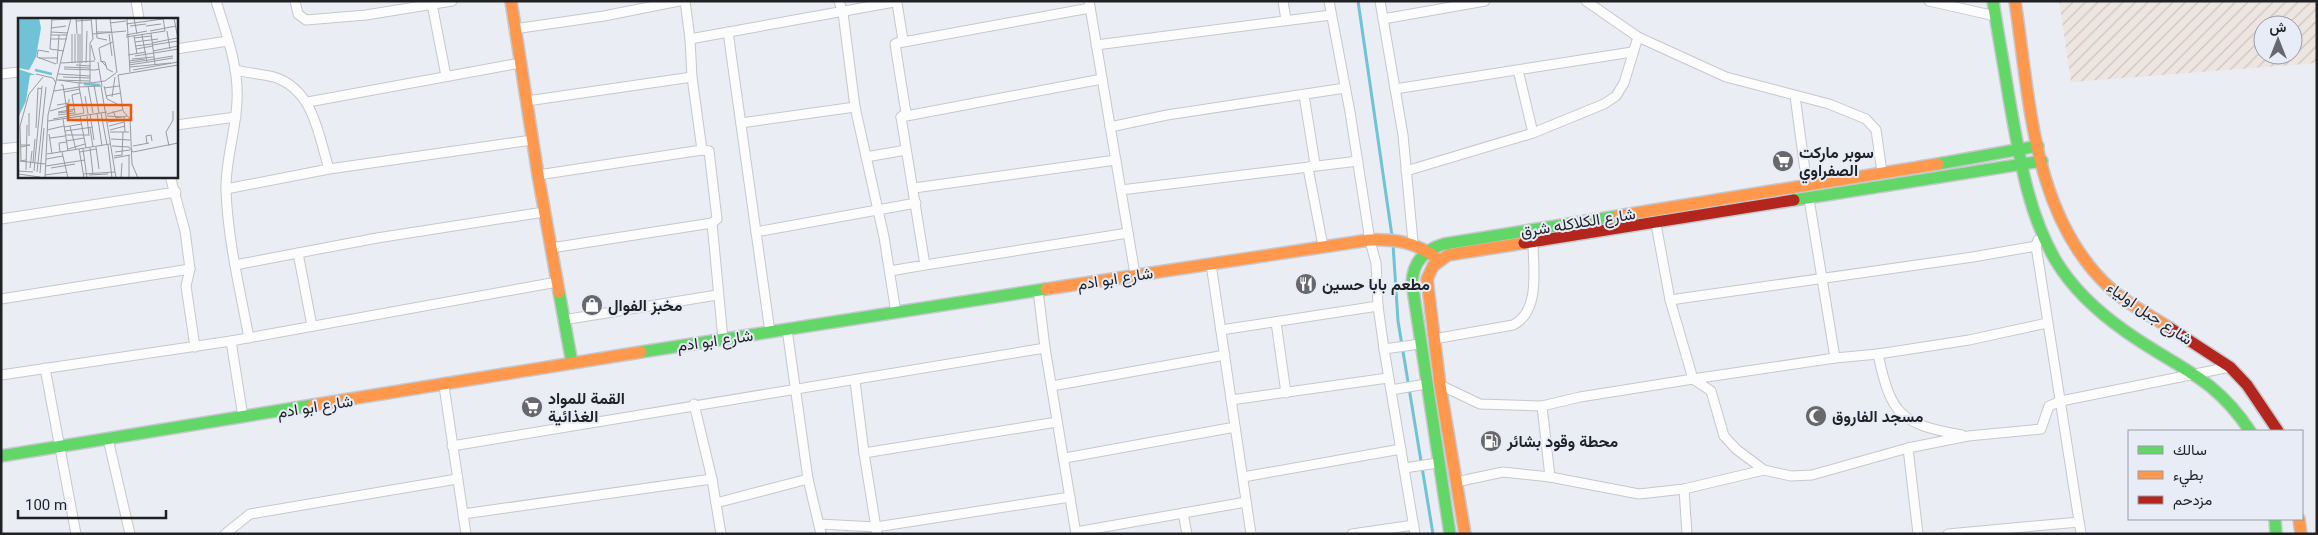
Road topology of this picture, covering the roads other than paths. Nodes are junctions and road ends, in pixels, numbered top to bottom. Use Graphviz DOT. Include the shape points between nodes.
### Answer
graph roads {
  1 [pos="136,1"];
  2 [pos="216,1"];
  3 [pos="295,1"];
  4 [pos="452,1"];
  5 [pos="511,1"];
  6 [pos="679,1"];
  7 [pos="685,1"];
  8 [pos="839,1"];
  9 [pos="1283,1"];
  10 [pos="1329,1"];
  11 [pos="1380,1"];
  12 [pos="1485,1"];
  13 [pos="1586,1"];
  14 [pos="1929,1"];
  15 [pos="1993,1"];
  16 [pos="2015,1"];
  17 [pos="893,2"];
  18 [pos="432,4"];
  19 [pos="1089,5"];
  20 [pos="843,13"];
  21 [pos="1331,15"];
  22 [pos="1995,16"];
  23 [pos="139,18"];
  24 [pos="1383,18"];
  25 [pos="1286,20"];
  26 [pos="514,29"];
  27 [pos="728,32"];
  28 [pos="1638,37"];
  29 [pos="690,39"];
  30 [pos="228,41"];
  31 [pos="896,44"];
  32 [pos="1096,45"];
  33 [pos="178,49"];
  34 [pos="1632,52"];
  35 [pos="520,63"];
  36 [pos="235,70"];
  37 [pos="1518,70"];
  38 [pos="18,72"];
  39 [pos="1,74"];
  40 [pos="446,76"];
  41 [pos="692,77"];
  42 [pos="1102,79"];
  43 [pos="1345,88"];
  44 [pos="1395,89"];
  45 [pos="1304,95"];
  46 [pos="1795,96"];
  47 [pos="527,101"];
  48 [pos="308,102"];
  49 [pos="855,107"];
  50 [pos="236,118"];
  51 [pos="901,118"];
  52 [pos="741,123"];
  53 [pos="178,125"];
  54 [pos="1110,127"];
  55 [pos="1532,134"];
  56 [pos="532,140"];
  57 [pos="18,146"];
  58 [pos="2038,146"];
  59 [pos="1,149"];
  60 [pos="702,150"];
  61 [pos="906,150"];
  62 [pos="2018,150"];
  63 [pos="866,157"];
  64 [pos="1116,160"];
  65 [pos="1358,161"];
  66 [pos="2042,161"];
  67 [pos="2021,164"];
  68 [pos="1308,168"];
  69 [pos="329,169"];
  70 [pos="1406,171"];
  71 [pos="1882,172"];
  72 [pos="538,175"];
  73 [pos="170,178"];
  74 [pos="1806,185"];
  75 [pos="914,188"];
  76 [pos="226,189"];
  77 [pos="1121,190"];
  78 [pos="176,192"];
  79 [pos="1809,199"];
  80 [pos="916,203"];
  81 [pos="878,208"];
  82 [pos="544,212"];
  83 [pos="1,219"];
  84 [pos="712,223"];
  85 [pos="1656,224"];
  86 [pos="756,232"];
  87 [pos="1128,233"];
  88 [pos="2040,233"];
  89 [pos="1370,241"];
  90 [pos="1413,242"];
  91 [pos="1533,242"];
  92 [pos="1323,246"];
  93 [pos="2036,246"];
  94 [pos="551,248"];
  95 [pos="1428,250"];
  96 [pos="298,253"];
  97 [pos="1438,260"];
  98 [pos="1211,264"];
  99 [pos="235,265"];
  100 [pos="925,265"];
  101 [pos="190,269"];
  102 [pos="890,271"];
  103 [pos="1135,274"];
  104 [pos="1820,278"];
  105 [pos="556,282"];
  106 [pos="1038,290"];
  107 [pos="717,295"];
  108 [pos="1,299"];
  109 [pos="1670,300"];
  110 [pos="1378,306"];
  111 [pos="896,313"];
  112 [pos="563,320"];
  113 [pos="1276,322"];
  114 [pos="2047,323"];
  115 [pos="312,326"];
  116 [pos="787,329"];
  117 [pos="1221,330"];
  118 [pos="770,332"];
  119 [pos="249,338"];
  120 [pos="723,339"];
  121 [pos="1434,339"];
  122 [pos="231,341"];
  123 [pos="1420,344"];
  124 [pos="194,347"];
  125 [pos="1045,348"];
  126 [pos="1384,349"];
  127 [pos="1878,354"];
  128 [pos="1224,355"];
  129 [pos="1835,358"];
  130 [pos="572,363"];
  131 [pos="2230,367"];
  132 [pos="45,368"];
  133 [pos="2196,373"];
  134 [pos="1,374"];
  135 [pos="1388,378"];
  136 [pos="1693,379"];
  137 [pos="855,381"];
  138 [pos="1426,384"];
  139 [pos="1440,385"];
  140 [pos="444,386"];
  141 [pos="1052,386"];
  142 [pos="795,390"];
  143 [pos="1390,390"];
  144 [pos="1286,393"];
  145 [pos="1231,400"];
  146 [pos="2061,401"];
  147 [pos="694,404"];
  148 [pos="1542,406"];
  149 [pos="244,417"];
  150 [pos="1057,422"];
  151 [pos="1235,427"];
  152 [pos="2249,430"];
  153 [pos="2277,430"];
  154 [pos="1968,436"];
  155 [pos="108,440"];
  156 [pos="452,446"];
  157 [pos="58,447"];
  158 [pos="1908,448"];
  159 [pos="1401,449"];
  160 [pos="864,453"];
  161 [pos="1,456"];
  162 [pos="1065,458"];
  163 [pos="1438,463"];
  164 [pos="1404,468"];
  165 [pos="1764,470"];
  166 [pos="1243,477"];
  167 [pos="1550,477"];
  168 [pos="712,479"];
  169 [pos="808,479"];
  170 [pos="457,480"];
  171 [pos="1456,482"];
  172 [pos="1684,489"];
  173 [pos="1070,497"];
  174 [pos="1246,502"];
  175 [pos="716,503"];
  176 [pos="1183,513"];
  177 [pos="463,514"];
  178 [pos="2275,520"];
  179 [pos="2299,520"];
  180 [pos="2079,522"];
  181 [pos="820,529"];
  182 [pos="1414,529"];
  183 [pos="877,531"];
  184 [pos="1076,533"];
  185 [pos="76,534"];
  186 [pos="130,534"];
  187 [pos="225,534"];
  188 [pos="466,534"];
  189 [pos="721,534"];
  190 [pos="1187,534"];
  191 [pos="1251,534"];
  192 [pos="1352,534"];
  193 [pos="1450,534"];
  194 [pos="1465,534"];
  195 [pos="1686,534"];
  196 [pos="1918,534"];
  197 [pos="1948,534"];
  198 [pos="2081,534"];
  199 [pos="2276,534"];
  200 [pos="2301,534"];
  1 -- 23 [label="street"];
  2 -- 30 [label="street"];
  3 -- 18 [label="street" via="298,14 306,20 366,15"];
  4 -- 18 [label="street"];
  5 -- 26 [label="main road"];
  6 -- 26 [label="street"];
  7 -- 29 [label="street"];
  8 -- 20 [label="street"];
  9 -- 25 [label="street"];
  10 -- 21 [label="street"];
  11 -- 24 [label="street"];
  12 -- 24 [label="street"];
  13 -- 28 [label="street"];
  14 -- 22 [label="street"];
  15 -- 22 [label="main road, شارع جبل اولياء"];
  16 -- 58 [label="main road, شارع جبل اولياء"];
  17 -- 20 [label="street"];
  17 -- 31 [label="street" via="897,3 903,40"];
  18 -- 40 [label="street"];
  19 -- 31 [label="street"];
  19 -- 32 [label="street"];
  20 -- 27 [label="street"];
  20 -- 49 [label="street"];
  21 -- 25 [label="street"];
  21 -- 43 [label="street"];
  22 -- 62 [label="main road, شارع جبل اولياء"];
  24 -- 44 [label="street"];
  25 -- 32 [label="street"];
  26 -- 35 [label="main road"];
  27 -- 29 [label="street"];
  27 -- 52 [label="street"];
  28 -- 34 [label="street"];
  28 -- 46 [label="street" via="1726,77"];
  29 -- 41 [label="street"];
  30 -- 33 [label="street"];
  30 -- 36 [label="street"];
  31 -- 51 [label="street" via="906,113"];
  32 -- 42 [label="street"];
  34 -- 37 [label="street"];
  34 -- 55 [label="street" via="1624,83 1616,96"];
  35 -- 40 [label="street"];
  35 -- 47 [label="main road"];
  36 -- 48 [label="street" via="290,84"];
  36 -- 50 [label="street"];
  37 -- 44 [label="street"];
  37 -- 55 [label="street"];
  38 -- 39 [label="street"];
  40 -- 48 [label="street"];
  41 -- 47 [label="street"];
  41 -- 60 [label="street"];
  42 -- 51 [label="street"];
  42 -- 54 [label="street"];
  43 -- 45 [label="street"];
  43 -- 65 [label="street"];
  44 -- 70 [label="street"];
  45 -- 54 [label="street" via="1167,115"];
  45 -- 68 [label="street" via="1315,164"];
  46 -- 71 [label="street" via="1829,104 1872,124 1876,130"];
  46 -- 74 [label="street"];
  47 -- 56 [label="main road"];
  48 -- 69 [label="street"];
  49 -- 52 [label="street"];
  49 -- 63 [label="street"];
  50 -- 53 [label="street"];
  50 -- 76 [label="street"];
  51 -- 61 [label="street"];
  52 -- 86 [label="street"];
  54 -- 64 [label="street"];
  55 -- 70 [label="street"];
  56 -- 69 [label="street"];
  56 -- 72 [label="main road"];
  57 -- 59 [label="street"];
  58 -- 62 [label="main road, شارع الكلاكله شرق"];
  58 -- 66 [label="main road, شارع جبل اولياء"];
  60 -- 72 [label="street"];
  60 -- 84 [label="street" via="708,151 717,219"];
  61 -- 63 [label="street"];
  61 -- 75 [label="street"];
  62 -- 67 [label="main road, شارع جبل اولياء"];
  62 -- 71 [label="main road, شارع الكلاكله شرق"];
  63 -- 81 [label="street"];
  64 -- 75 [label="street"];
  64 -- 77 [label="street"];
  65 -- 68 [label="street"];
  65 -- 89 [label="street"];
  66 -- 67 [label="main road, شارع الكلاكله شرق"];
  66 -- 131 [label="main road, شارع جبل اولياء" via="2068,236 2096,276 2147,314"];
  67 -- 79 [label="main road, شارع الكلاكله شرق"];
  67 -- 88 [label="main road, شارع جبل اولياء"];
  68 -- 77 [label="street"];
  68 -- 92 [label="street"];
  69 -- 76 [label="street"];
  70 -- 90 [label="street"];
  71 -- 74 [label="main road, شارع الكلاكله شرق"];
  72 -- 82 [label="main road"];
  73 -- 78 [label="street"];
  74 -- 95 [label="main road, شارع الكلاكله شرق" via="1444,244"];
  75 -- 80 [label="street"];
  76 -- 99 [label="street"];
  77 -- 87 [label="street"];
  78 -- 83 [label="street"];
  78 -- 101 [label="street"];
  79 -- 85 [label="main road, شارع الكلاكله شرق"];
  79 -- 104 [label="street"];
  80 -- 81 [label="street"];
  80 -- 100 [label="street"];
  81 -- 86 [label="street"];
  81 -- 102 [label="street"];
  82 -- 94 [label="main road"];
  82 -- 96 [label="street"];
  84 -- 94 [label="street"];
  84 -- 107 [label="street"];
  85 -- 91 [label="main road, شارع الكلاكله شرق"];
  85 -- 109 [label="street"];
  86 -- 118 [label="street"];
  87 -- 100 [label="street"];
  87 -- 103 [label="street"];
  88 -- 93 [label="street"];
  88 -- 133 [label="main road, شارع جبل اولياء" via="2062,273 2096,310 2125,332"];
  89 -- 90 [label="main road, شارع ابو ادم"];
  89 -- 92 [label="main road, شارع ابو ادم"];
  89 -- 110 [label="street" via="1376,263"];
  90 -- 95 [label="main road, شارع ابو ادم"];
  91 -- 97 [label="main road, شارع الكلاكله شرق" via="1448,255"];
  91 -- 121 [label="street" via="1533,296 1521,321"];
  92 -- 98 [label="main road, شارع ابو ادم"];
  93 -- 104 [label="street"];
  93 -- 114 [label="street"];
  94 -- 105 [label="main road"];
  95 -- 97 [label="main road, شارع ابو ادم"];
  95 -- 123 [label="main road" via="1416,262 1412,278"];
  96 -- 99 [label="street"];
  96 -- 115 [label="street"];
  97 -- 121 [label="main road" via="1430,270 1426,284"];
  98 -- 103 [label="main road, شارع ابو ادم"];
  98 -- 117 [label="street"];
  99 -- 119 [label="street"];
  100 -- 102 [label="street"];
  101 -- 108 [label="street"];
  101 -- 124 [label="street" via="186,286"];
  102 -- 111 [label="street"];
  103 -- 106 [label="main road, شارع ابو ادم"];
  104 -- 109 [label="street"];
  104 -- 129 [label="street"];
  105 -- 112 [label="main road"];
  105 -- 115 [label="street"];
  106 -- 111 [label="main road, شارع ابو ادم"];
  106 -- 125 [label="street"];
  107 -- 112 [label="street"];
  107 -- 120 [label="street"];
  109 -- 136 [label="street"];
  110 -- 113 [label="street"];
  110 -- 126 [label="street"];
  111 -- 116 [label="main road, شارع ابو ادم"];
  112 -- 130 [label="main road"];
  113 -- 117 [label="street"];
  113 -- 144 [label="street"];
  114 -- 127 [label="street" via="1969,340"];
  114 -- 146 [label="street"];
  115 -- 119 [label="street"];
  116 -- 118 [label="main road, شارع ابو ادم"];
  116 -- 142 [label="street"];
  117 -- 128 [label="street"];
  118 -- 120 [label="main road, شارع ابو ادم"];
  119 -- 122 [label="street"];
  120 -- 130 [label="main road, شارع ابو ادم"];
  121 -- 139 [label="main road"];
  122 -- 124 [label="street"];
  122 -- 149 [label="street"];
  123 -- 126 [label="street"];
  123 -- 138 [label="main road"];
  124 -- 132 [label="street"];
  125 -- 137 [label="street"];
  125 -- 141 [label="street"];
  126 -- 135 [label="street"];
  127 -- 129 [label="street"];
  127 -- 154 [label="street" via="1890,396 1900,414 1929,429"];
  128 -- 141 [label="street"];
  128 -- 145 [label="street"];
  129 -- 136 [label="street"];
  130 -- 140 [label="main road, شارع ابو ادم"];
  131 -- 133 [label="street"];
  131 -- 153 [label="main road, شارع جبل اولياء" via="2247,385"];
  132 -- 134 [label="street"];
  132 -- 157 [label="street"];
  133 -- 146 [label="street"];
  133 -- 152 [label="main road, شارع جبل اولياء" via="2227,399"];
  135 -- 143 [label="street"];
  135 -- 144 [label="street"];
  136 -- 148 [label="street"];
  136 -- 165 [label="street" via="1711,391 1724,436"];
  137 -- 142 [label="street"];
  137 -- 160 [label="street"];
  138 -- 143 [label="street"];
  138 -- 163 [label="main road"];
  139 -- 148 [label="street" via="1480,404"];
  139 -- 171 [label="main road"];
  140 -- 149 [label="main road, شارع ابو ادم"];
  140 -- 156 [label="street"];
  141 -- 150 [label="street"];
  142 -- 147 [label="street"];
  142 -- 169 [label="street"];
  143 -- 159 [label="street"];
  144 -- 145 [label="street"];
  145 -- 151 [label="street"];
  146 -- 154 [label="street" via="2049,406 2041,429"];
  146 -- 180 [label="street"];
  147 -- 156 [label="street"];
  147 -- 168 [label="street"];
  148 -- 167 [label="street"];
  149 -- 155 [label="main road, شارع ابو ادم"];
  150 -- 160 [label="street"];
  150 -- 162 [label="street"];
  151 -- 162 [label="street"];
  151 -- 166 [label="street"];
  154 -- 158 [label="street"];
  155 -- 157 [label="main road, شارع ابو ادم"];
  155 -- 186 [label="street"];
  156 -- 170 [label="street"];
  157 -- 161 [label="main road, شارع ابو ادم"];
  157 -- 185 [label="street"];
  158 -- 165 [label="street" via="1812,475 1791,476"];
  158 -- 196 [label="street"];
  159 -- 164 [label="street"];
  159 -- 166 [label="street"];
  160 -- 183 [label="street"];
  162 -- 173 [label="street"];
  163 -- 164 [label="street"];
  163 -- 193 [label="main road"];
  164 -- 182 [label="street"];
  165 -- 172 [label="street"];
  166 -- 174 [label="street"];
  167 -- 171 [label="street" via="1503,472"];
  167 -- 172 [label="street" via="1639,494"];
  168 -- 175 [label="street"];
  168 -- 177 [label="street"];
  169 -- 175 [label="street"];
  169 -- 181 [label="street"];
  170 -- 177 [label="street"];
  170 -- 187 [label="street" via="250,514"];
  171 -- 194 [label="main road"];
  172 -- 195 [label="street"];
  173 -- 183 [label="street"];
  173 -- 184 [label="street"];
  174 -- 176 [label="street"];
  174 -- 191 [label="street"];
  175 -- 189 [label="street"];
  176 -- 184 [label="street"];
  176 -- 190 [label="street"];
  177 -- 188 [label="street"];
  178 -- 199 [label="main road"];
  179 -- 200 [label="main road"];
  180 -- 197 [label="street"];
  180 -- 198 [label="street"];
  181 -- 183 [label="street"];
  182 -- 192 [label="street"];
}
